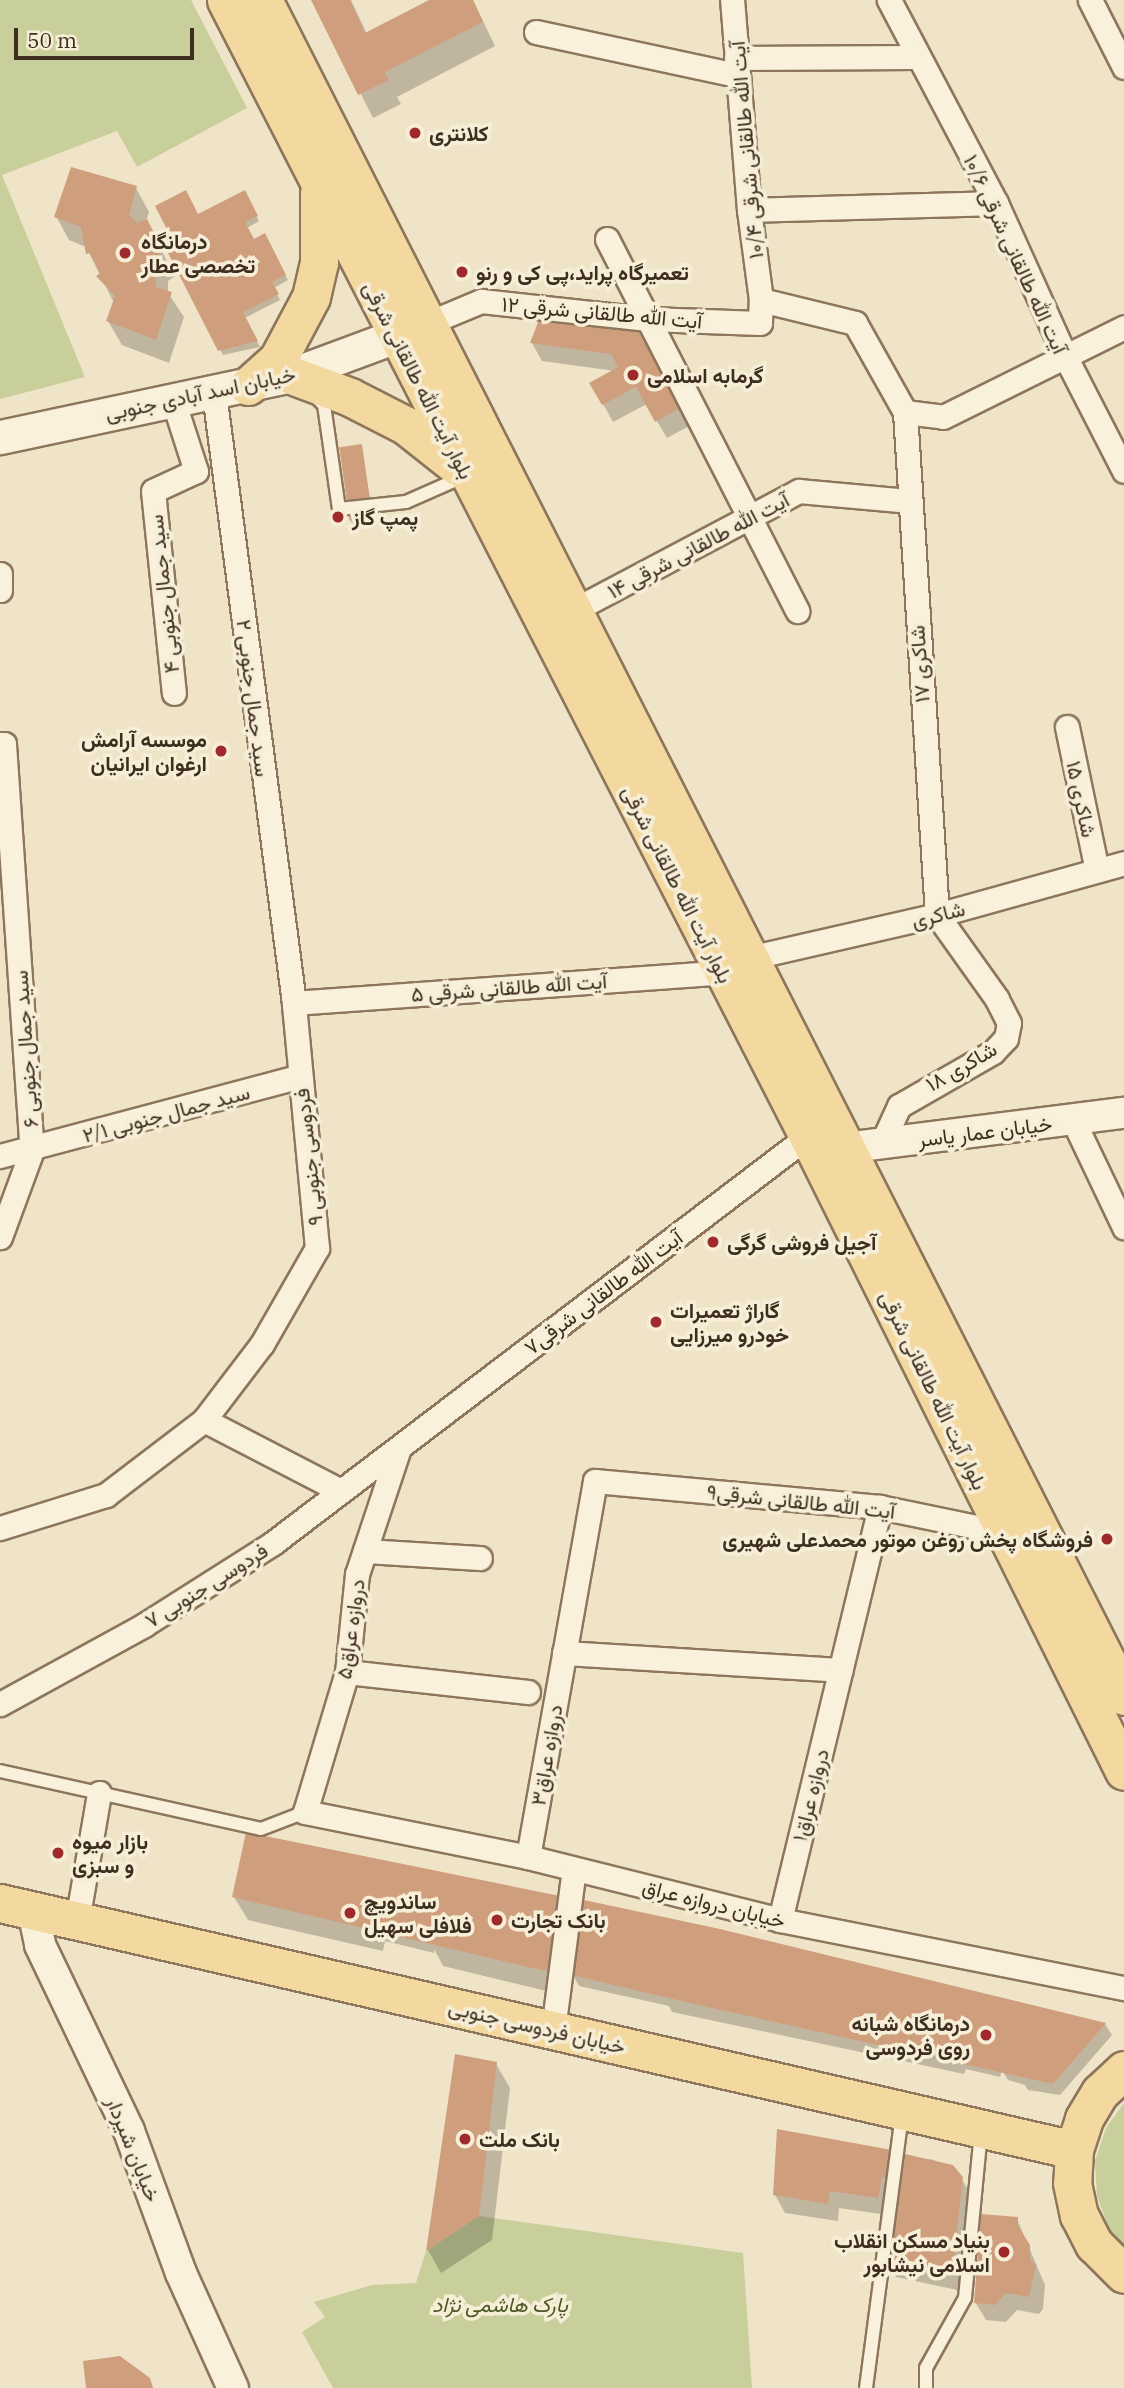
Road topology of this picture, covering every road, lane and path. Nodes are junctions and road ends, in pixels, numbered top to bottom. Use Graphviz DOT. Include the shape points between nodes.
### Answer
graph roads {
  1 [pos="226,0"];
  2 [pos="263,0"];
  3 [pos="732,0"];
  4 [pos="888,0"];
  5 [pos="1090,0"];
  6 [pos="536,32"];
  7 [pos="915,57"];
  8 [pos="737,66"];
  9 [pos="1124,67"];
  10 [pos="318,181"];
  11 [pos="996,203"];
  12 [pos="749,210"];
  13 [pos="607,239"];
  14 [pos="761,300"];
  15 [pos="648,319"];
  16 [pos="1124,327"];
  17 [pos="411,330"];
  18 [pos="1065,356"];
  19 [pos="291,375"];
  20 [pos="231,390"];
  21 [pos="173,400"];
  22 [pos="905,412"];
  23 [pos="0,436"];
  24 [pos="1124,471"];
  25 [pos="468,474"];
  26 [pos="908,501"];
  27 [pos="748,517"];
  28 [pos="0,574"];
  29 [pos="0,590"];
  30 [pos="574,610"];
  31 [pos="797,611"];
  32 [pos="174,693"];
  33 [pos="1067,727"];
  34 [pos="0,744"];
  35 [pos="1124,863"];
  36 [pos="1097,870"];
  37 [pos="937,915"];
  38 [pos="736,965"];
  39 [pos="294,1003"];
  40 [pos="300,1076"];
  41 [pos="1124,1113"];
  42 [pos="1073,1120"];
  43 [pos="808,1136"];
  44 [pos="882,1143"];
  45 [pos="845,1148"];
  46 [pos="32,1150"];
  47 [pos="0,1156"];
  48 [pos="1124,1227"];
  49 [pos="0,1237"];
  50 [pos="204,1420"];
  51 [pos="399,1448"];
  52 [pos="595,1480"];
  53 [pos="341,1492"];
  54 [pos="880,1507"];
  55 [pos="0,1528"];
  56 [pos="1006,1533"];
  57 [pos="365,1551"];
  58 [pos="480,1558"];
  59 [pos="564,1653"];
  60 [pos="840,1670"];
  61 [pos="347,1672"];
  62 [pos="528,1692"];
  63 [pos="1124,1696"];
  64 [pos="0,1704"];
  65 [pos="0,1771"];
  66 [pos="1124,1771"];
  67 [pos="99,1793"];
  68 [pos="305,1812"];
  69 [pos="528,1857"];
  70 [pos="575,1869"];
  71 [pos="17,1907"];
  72 [pos="780,1920"];
  73 [pos="77,1921"];
  74 [pos="1124,1988"];
  75 [pos="554,2030"];
  76 [pos="1124,2070"];
  77 [pos="903,2110"];
  78 [pos="982,2129"];
  79 [pos="1074,2150"];
  80 [pos="1124,2274"];
  81 [pos="233,2388"];
  82 [pos="866,2388"];
  83 [pos="926,2388"];
  1 -- 10 [label="main road, بلوار آیت الله طالقانی شرقی"];
  2 -- 17 [label="main road, بلوار آیت الله طالقانی شرقی"];
  3 -- 8 [label="street, آیت الله طالقانی شرقی ۱۰/۴"];
  4 -- 7 [label="street, آیت الله طالقانی شرقی ۱۰/۶"];
  5 -- 9 [label="street"];
  6 -- 8 [label="street"];
  7 -- 8 [label="street"];
  7 -- 11 [label="street, آیت الله طالقانی شرقی ۱۰/۶"];
  8 -- 12 [label="street, آیت الله طالقانی شرقی ۱۰/۴"];
  10 -- 17 [label="main road, بلوار آیت الله طالقانی شرقی"];
  10 -- 20 [label="main road" via="319,263 311,297 278,359"];
  11 -- 12 [label="street"];
  11 -- 18 [label="street, آیت الله طالقانی شرقی ۱۰/۶"];
  12 -- 14 [label="street, آیت الله طالقانی شرقی ۱۰/۴"];
  13 -- 15 [label="street"];
  14 -- 15 [label="street, آیت الله طالقانی شرقی ۱۲" via="760,323"];
  14 -- 22 [label="street" via="855,323"];
  15 -- 17 [label="street, آیت الله طالقانی شرقی ۱۲" via="481,301"];
  15 -- 27 [label="street"];
  16 -- 18 [label="street"];
  17 -- 19 [label="main road, خیابان اسد آبادی جنوبی"];
  17 -- 25 [label="main road, بلوار آیت الله طالقانی شرقی"];
  17 -- 30 [label="main road, بلوار آیت الله طالقانی شرقی"];
  18 -- 22 [label="street" via="943,416"];
  18 -- 24 [label="street, آیت الله طالقانی شرقی ۱۰/۶"];
  19 -- 20 [label="main road, خیابان اسد آبادی جنوبی"];
  19 -- 25 [label="main road" via="350,397 405,425"];
  19 -- 25 [label="lane" via="324,405 339,509 406,502"];
  20 -- 21 [label="main road, خیابان اسد آبادی جنوبی"];
  20 -- 39 [label="street, سید جمال جنوبی ۲"];
  21 -- 23 [label="main road, خیابان اسد آبادی جنوبی"];
  21 -- 32 [label="street, سید جمال جنوبی ۴" via="196,471 153,491"];
  22 -- 26 [label="street, شاکری ۱۷"];
  25 -- 38 [label="main road, بلوار آیت الله طالقانی شرقی"];
  26 -- 27 [label="street, آیت الله طالقانی شرقی ۱۴" via="799,491"];
  26 -- 37 [label="street, شاکری ۱۷"];
  27 -- 30 [label="street, آیت الله طالقانی شرقی ۱۴"];
  27 -- 31 [label="street"];
  28 -- 29 [label="street"];
  30 -- 38 [label="main road, بلوار آیت الله طالقانی شرقی"];
  33 -- 36 [label="street, شاکری ۱۵"];
  34 -- 46 [label="street, سید جمال جنوبی ۶" via="4,744"];
  35 -- 36 [label="street, شاکری"];
  36 -- 37 [label="street, شاکری"];
  37 -- 38 [label="street, شاکری"];
  37 -- 44 [label="street, شاکری ۱۸" via="997,999 1008,1031 993,1052 899,1106"];
  38 -- 39 [label="street, آیت الله طالقانی شرقی ۵"];
  38 -- 43 [label="main road, بلوار آیت الله طالقانی شرقی"];
  38 -- 45 [label="main road, بلوار آیت الله طالقانی شرقی"];
  39 -- 40 [label="street, فردوسی جنوبی ۹"];
  40 -- 46 [label="street, سید جمال جنوبی ۲/۱"];
  40 -- 50 [label="street, فردوسی جنوبی ۹" via="317,1248 262,1344"];
  41 -- 42 [label="street, خیابان عمار یاسر"];
  42 -- 44 [label="street, خیابان عمار یاسر"];
  42 -- 48 [label="street"];
  43 -- 51 [label="street, آیت الله طالقانی شرقی۷"];
  43 -- 56 [label="main road, بلوار آیت الله طالقانی شرقی"];
  44 -- 45 [label="street, خیابان عمار یاسر"];
  45 -- 63 [label="main road, بلوار آیت الله طالقانی شرقی"];
  46 -- 47 [label="street, سید جمال جنوبی ۲/۱"];
  46 -- 49 [label="street"];
  50 -- 53 [label="street"];
  50 -- 55 [label="street, فردوسی جنوبی ۹" via="106,1495"];
  51 -- 53 [label="street, فردوسی جنوبی ۷"];
  51 -- 57 [label="street, دروازه عراق۵"];
  52 -- 54 [label="street, آیت الله طالقانی شرقی۹"];
  52 -- 59 [label="street, دروازه عراق۳"];
  53 -- 64 [label="street, فردوسی جنوبی ۷" via="272,1543 144,1625"];
  54 -- 56 [label="street, آیت الله طالقانی شرقی۹"];
  54 -- 60 [label="street, دروازه عراق۱"];
  56 -- 66 [label="main road, بلوار آیت الله طالقانی شرقی"];
  57 -- 58 [label="street"];
  57 -- 61 [label="street, دروازه عراق۵" via="357,1574"];
  59 -- 60 [label="street"];
  59 -- 69 [label="street, دروازه عراق۳"];
  60 -- 72 [label="street, دروازه عراق۱"];
  61 -- 62 [label="street"];
  61 -- 68 [label="street, دروازه عراق۵"];
  65 -- 67 [label="lane"];
  67 -- 68 [label="lane" via="261,1829"];
  67 -- 73 [label="street"];
  68 -- 69 [label="street, خیابان دروازه عراق"];
  69 -- 70 [label="street, خیابان دروازه عراق"];
  70 -- 72 [label="street, خیابان دروازه عراق"];
  70 -- 75 [label="street"];
  71 -- 73 [label="main road, خیابان فردوسی جنوبی"];
  71 -- 81 [label="street, خیابان شیردار" via="40,1945 129,2131 181,2273"];
  72 -- 74 [label="street, خیابان دروازه عراق"];
  73 -- 75 [label="main road, خیابان فردوسی جنوبی"];
  75 -- 77 [label="main road, خیابان فردوسی جنوبی"];
  76 -- 79 [label="main road" via="1100,2092 1084,2119"];
  77 -- 78 [label="main road, خیابان فردوسی جنوبی"];
  77 -- 82 [label="lane"];
  78 -- 79 [label="main road, خیابان فردوسی جنوبی"];
  78 -- 83 [label="lane" via="965,2298 926,2368"];
  79 -- 80 [label="main road" via="1072,2183 1079,2215 1094,2244"];
}
